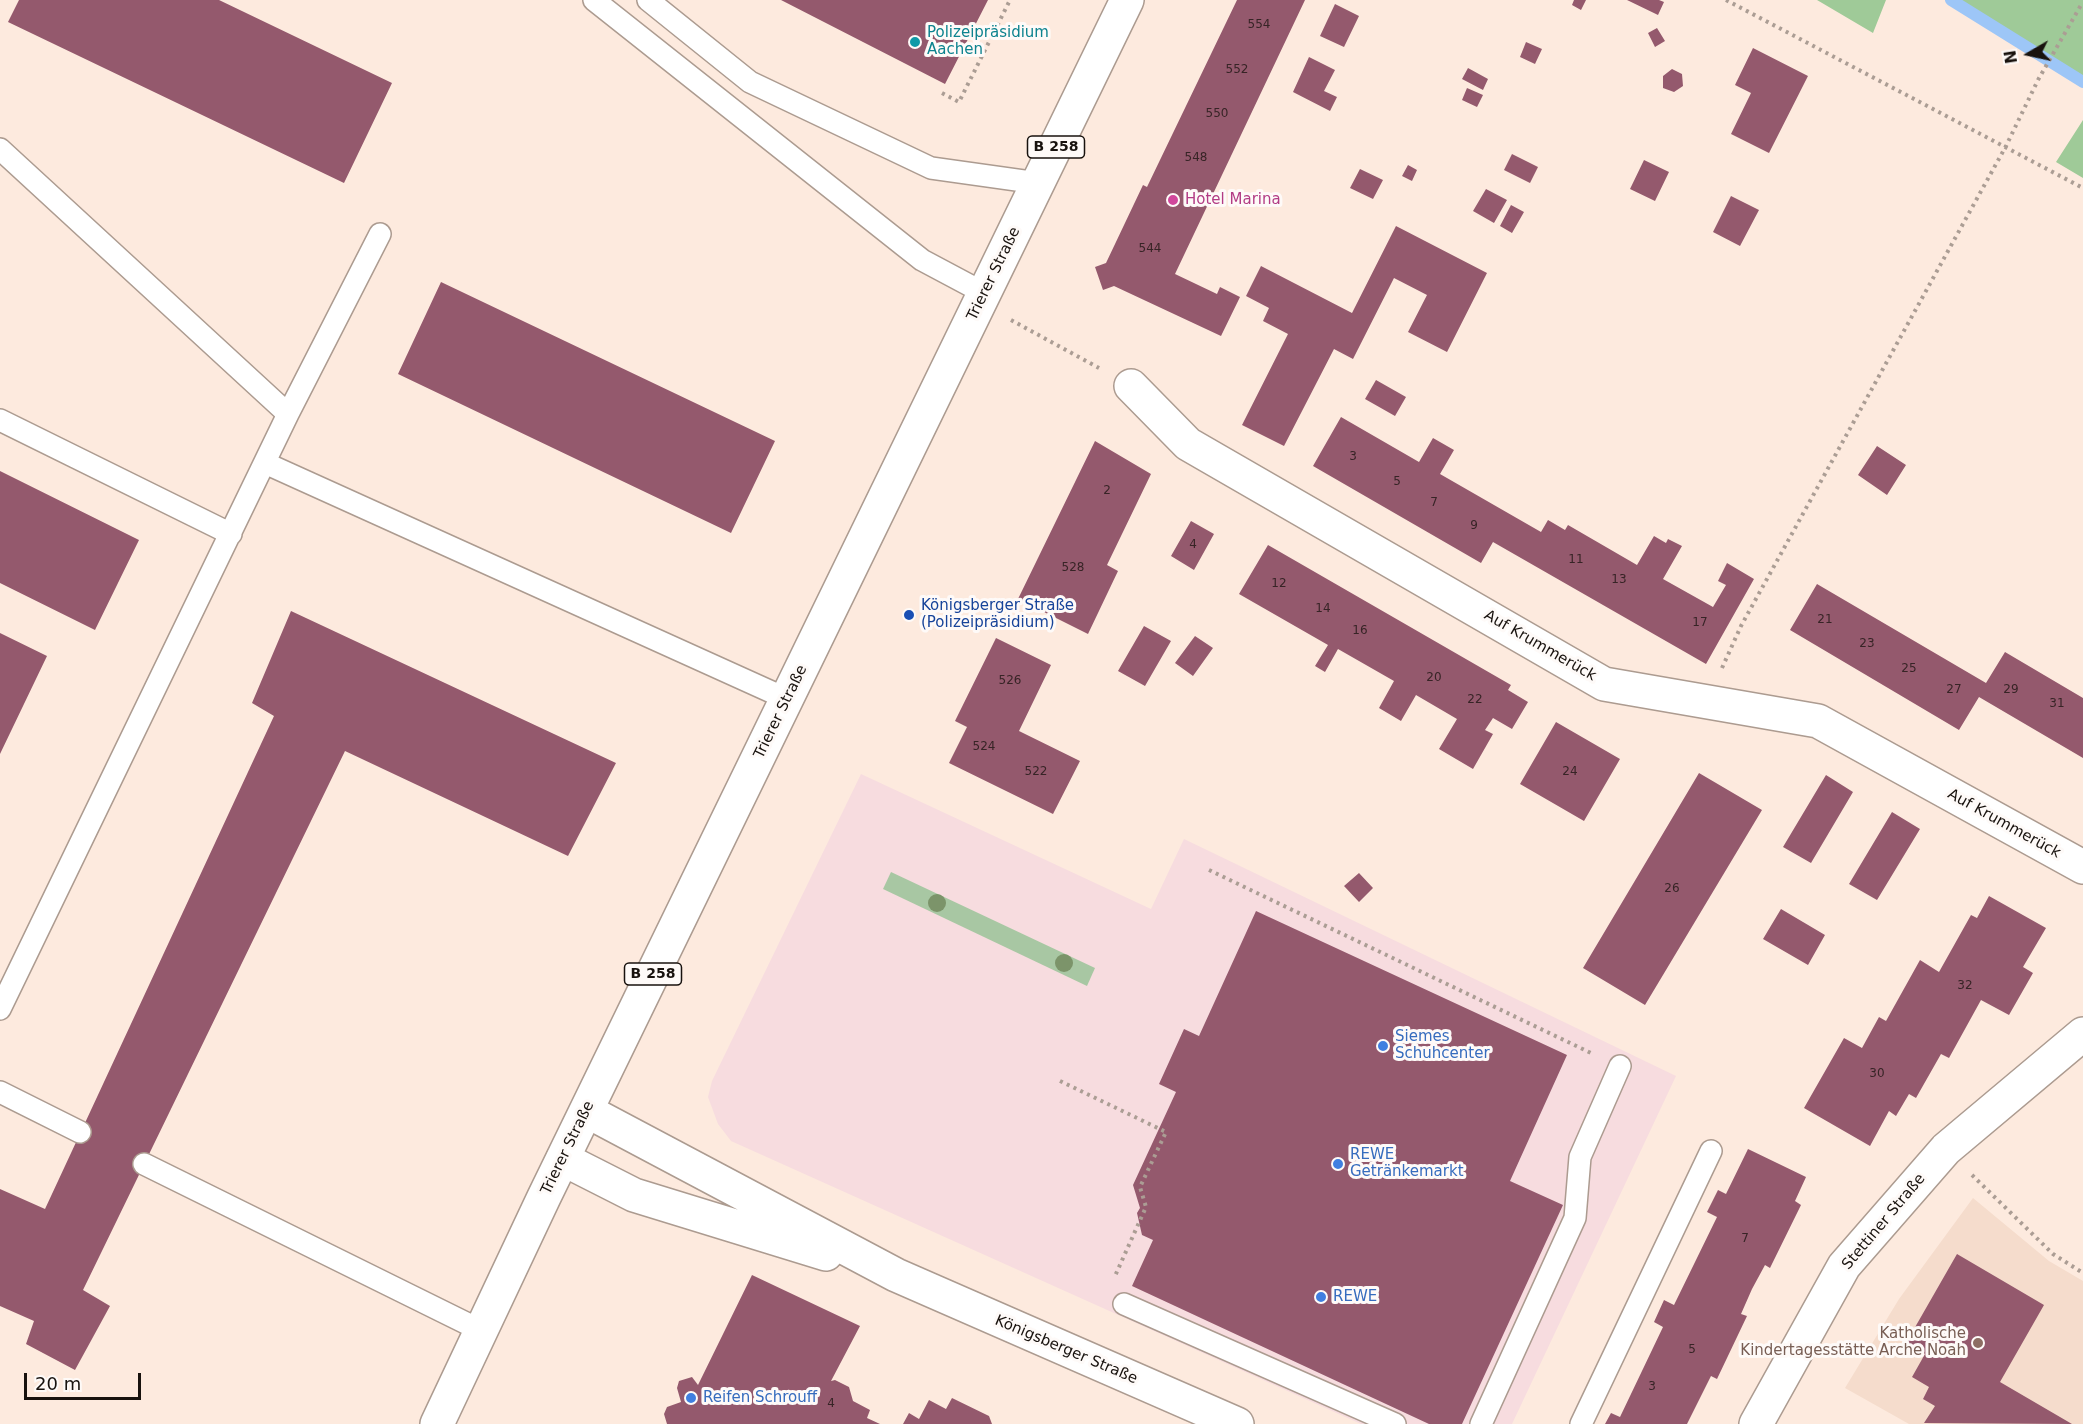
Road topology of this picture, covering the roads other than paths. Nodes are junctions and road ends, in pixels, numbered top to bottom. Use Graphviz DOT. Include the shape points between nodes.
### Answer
graph roads {
  1 [pos="594,0"];
  2 [pos="648,0"];
  3 [pos="1127,0"];
  4 [pos="0,149"];
  5 [pos="1038,183"];
  6 [pos="380,234"];
  7 [pos="982,298"];
  8 [pos="1131,386"];
  9 [pos="288,414"];
  10 [pos="0,420"];
  11 [pos="265,463"];
  12 [pos="231,534"];
  13 [pos="787,699"];
  14 [pos="2083,867"];
  15 [pos="0,1009"];
  16 [pos="2083,1034"];
  17 [pos="1620,1066"];
  18 [pos="0,1092"];
  19 [pos="586,1111"];
  20 [pos="80,1132"];
  21 [pos="1711,1150"];
  22 [pos="563,1159"];
  23 [pos="144,1164"];
  24 [pos="896,1275"];
  25 [pos="1124,1304"];
  26 [pos="480,1330"];
  27 [pos="437,1424"];
  28 [pos="1237,1424"];
  29 [pos="1395,1424"];
  30 [pos="1480,1424"];
  31 [pos="1581,1424"];
  32 [pos="1756,1424"];
  1 -- 7 [label="lane" via="922,260"];
  2 -- 5 [label="lane" via="750,82 931,168"];
  3 -- 5 [label="street, Trierer Straße / B 258"];
  4 -- 9 [label="lane"];
  5 -- 7 [label="street, Trierer Straße / B 258"];
  6 -- 9 [label="lane"];
  7 -- 13 [label="street, Trierer Straße / B 258"];
  8 -- 14 [label="street, Auf Krummerück" via="1188,444 1604,684 1818,721"];
  9 -- 11 [label="lane"];
  10 -- 12 [label="lane"];
  11 -- 12 [label="lane"];
  11 -- 13 [label="lane"];
  12 -- 15 [label="lane"];
  13 -- 19 [label="street, Trierer Straße / B 258"];
  16 -- 32 [label="street, Stettiner Straße" via="1946,1149 1844,1266"];
  17 -- 30 [label="lane" via="1580,1157 1575,1218"];
  18 -- 20 [label="lane"];
  19 -- 22 [label="street, Trierer Straße / B 258"];
  19 -- 24 [label="street, Königsberger Straße"];
  21 -- 31 [label="lane"];
  22 -- 24 [label="street, Königsberger Straße" via="634,1195"];
  22 -- 26 [label="street, Trierer Straße / B 258"];
  23 -- 26 [label="lane"];
  24 -- 28 [label="street, Königsberger Straße"];
  25 -- 29 [label="lane"];
  26 -- 27 [label="street, Trierer Straße / B 258"];
}
